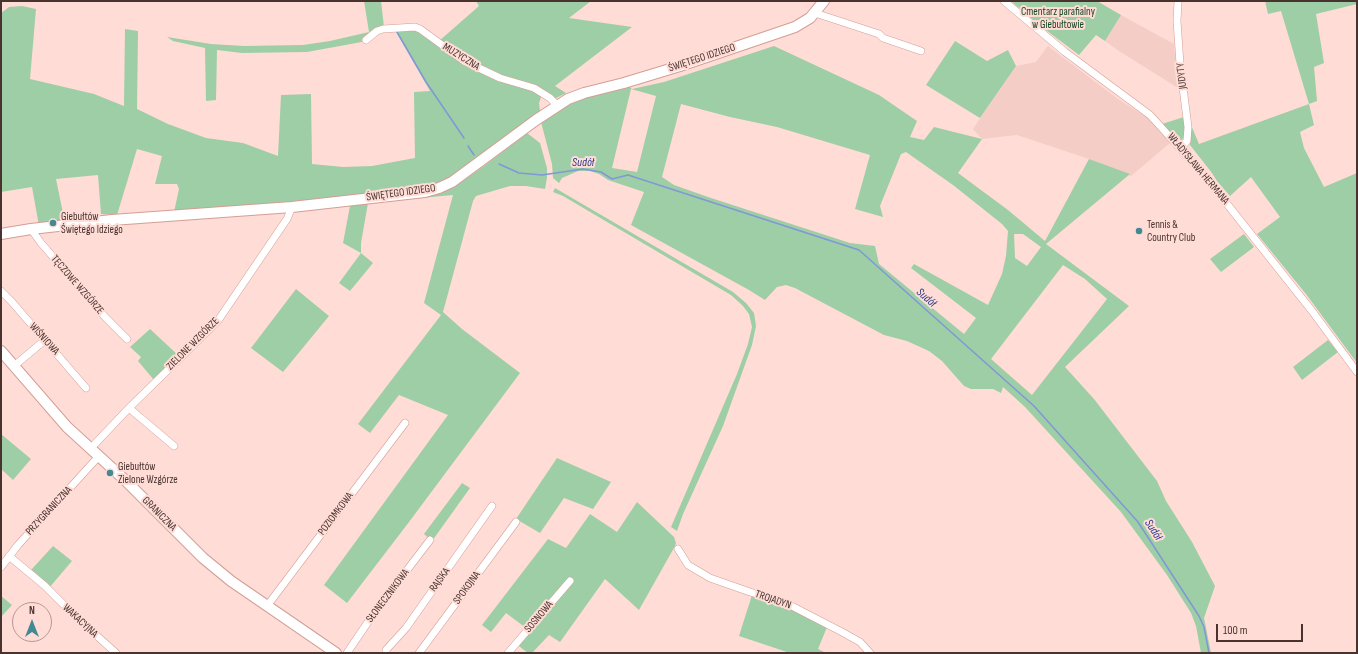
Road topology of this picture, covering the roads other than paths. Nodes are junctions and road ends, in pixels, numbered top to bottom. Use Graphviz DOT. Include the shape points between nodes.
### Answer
graph roads {
  1 [pos="824,1"];
  2 [pos="1004,1"];
  3 [pos="1178,1"];
  4 [pos="815,13"];
  5 [pos="366,40"];
  6 [pos="920,51"];
  7 [pos="557,105"];
  8 [pos="1181,148"];
  9 [pos="292,207"];
  10 [pos="31,229"];
  11 [pos="1,234"];
  12 [pos="1,291"];
  13 [pos="127,339"];
  14 [pos="44,340"];
  15 [pos="1,351"];
  16 [pos="14,366"];
  17 [pos="1357,372"];
  18 [pos="86,388"];
  19 [pos="129,408"];
  20 [pos="405,423"];
  21 [pos="174,446"];
  22 [pos="91,448"];
  23 [pos="99,456"];
  24 [pos="492,506"];
  25 [pos="516,522"];
  26 [pos="430,540"];
  27 [pos="678,549"];
  28 [pos="10,556"];
  29 [pos="1,567"];
  30 [pos="570,581"];
  31 [pos="267,606"];
  32 [pos="116,653"];
  33 [pos="336,653"];
  34 [pos="347,653"];
  35 [pos="386,653"];
  36 [pos="419,653"];
  37 [pos="508,653"];
  38 [pos="870,653"];
  1 -- 4 [label="street, ŚWIĘTEGO IDZIEGO"];
  2 -- 8 [label="street, WŁADYSŁAWA HERMANA" via="1065,52 1150,115"];
  3 -- 8 [label="street, JUDYTY" via="1180,64 1188,127 1186,141"];
  4 -- 6 [label="street" via="879,34 883,38"];
  4 -- 7 [label="street, ŚWIĘTEGO IDZIEGO" via="801,24 768,37 680,66 584,93"];
  5 -- 7 [label="street, MUZYCZNA" via="383,29 415,27 464,61 500,78 534,88"];
  7 -- 9 [label="street, ŚWIĘTEGO IDZIEGO" via="445,186 425,192"];
  8 -- 17 [label="street, WŁADYSŁAWA HERMANA"];
  9 -- 10 [label="street, ŚWIĘTEGO IDZIEGO" via="112,220"];
  9 -- 19 [label="street, ZIELONE WZGÓRZE" via="287,219 216,322"];
  10 -- 11 [label="street, ŚWIĘTEGO IDZIEGO"];
  10 -- 13 [label="street, TĘCZOWE WZGÓRZE" via="106,318"];
  12 -- 14 [label="street, WIŚNIOWA"];
  14 -- 16 [label="street"];
  14 -- 18 [label="street, WIŚNIOWA"];
  15 -- 16 [label="street, GRANICZNA"];
  16 -- 22 [label="street, GRANICZNA" via="68,427"];
  19 -- 21 [label="street"];
  19 -- 22 [label="street, ZIELONE WZGÓRZE"];
  20 -- 31 [label="street, POZIOMKOWA"];
  22 -- 23 [label="street, GRANICZNA"];
  23 -- 28 [label="street, PRZYGRANICZNA"];
  23 -- 31 [label="street, GRANICZNA" via="203,558"];
  24 -- 35 [label="street, RAJSKA"];
  25 -- 36 [label="street, SPOKOJNA"];
  26 -- 34 [label="street, SŁONECZNIKOWA"];
  27 -- 38 [label="street, TROJADYN" via="688,565 710,578 784,602 860,642"];
  28 -- 29 [label="street, PRZYGRANICZNA"];
  28 -- 32 [label="street, WAKACYJNA"];
  30 -- 37 [label="street, SOSNOWA"];
  31 -- 33 [label="street, GRANICZNA"];
}
